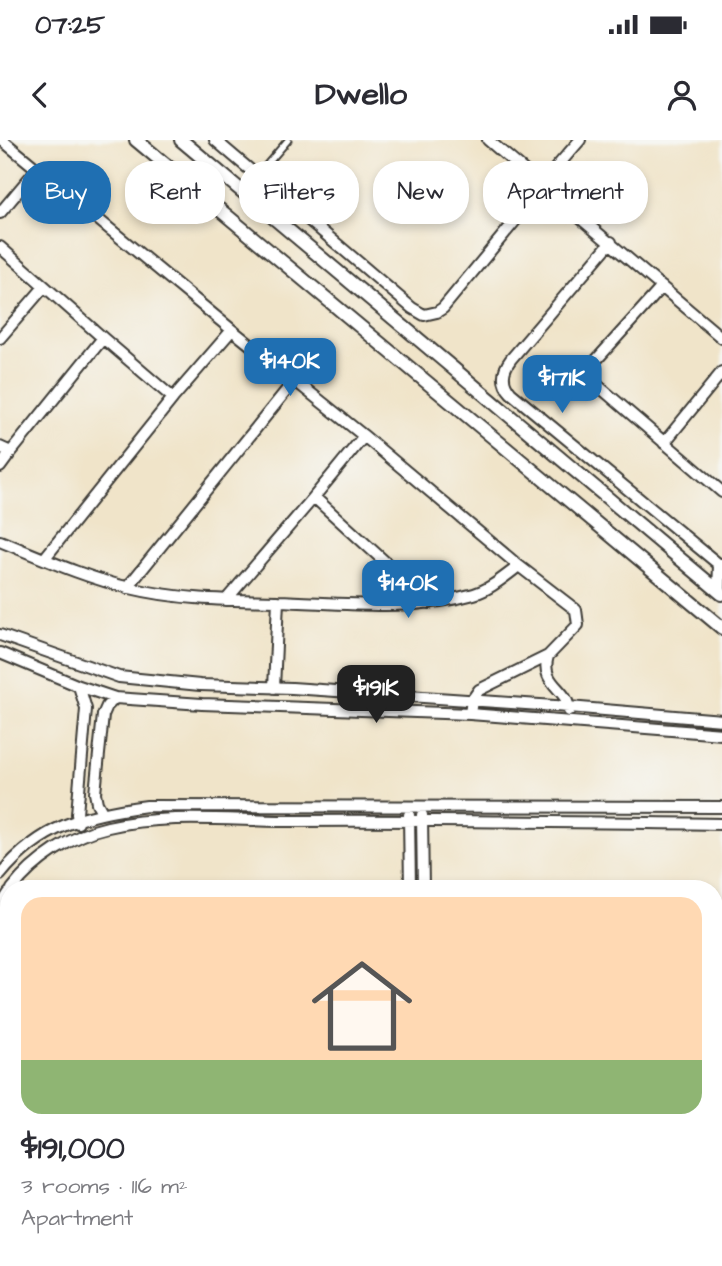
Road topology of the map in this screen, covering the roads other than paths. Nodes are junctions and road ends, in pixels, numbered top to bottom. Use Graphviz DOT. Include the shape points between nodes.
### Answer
graph roads {
  1 [pos="2,140"];
  2 [pos="136,140"];
  3 [pos="181,140"];
  4 [pos="215,140"];
  5 [pos="288,140"];
  6 [pos="488,140"];
  7 [pos="580,140"];
  8 [pos="27,161"];
  9 [pos="240,161"];
  10 [pos="270,161"];
  11 [pos="513,161"];
  12 [pos="563,161"];
  13 [pos="21,188"];
  14 [pos="0,214"];
  15 [pos="104,224"];
  16 [pos="313,224"];
  17 [pos="510,224"];
  18 [pos="589,224"];
  19 [pos="611,242"];
  20 [pos="0,247"];
  21 [pos="358,263"];
  22 [pos="344,278"];
  23 [pos="44,287"];
  24 [pos="662,287"];
  25 [pos="232,330"];
  26 [pos="0,338"];
  27 [pos="103,338"];
  28 [pos="722,338"];
  29 [pos="722,372"];
  30 [pos="294,381"];
  31 [pos="173,398"];
  32 [pos="534,412"];
  33 [pos="522,427"];
  34 [pos="364,436"];
  35 [pos="664,443"];
  36 [pos="5,449"];
  37 [pos="0,467"];
  38 [pos="722,492"];
  39 [pos="314,497"];
  40 [pos="0,541"];
  41 [pos="44,559"];
  42 [pos="519,566"];
  43 [pos="721,566"];
  44 [pos="127,588"];
  45 [pos="720,592"];
  46 [pos="226,600"];
  47 [pos="278,601"];
  48 [pos="430,603"];
  49 [pos="722,628"];
  50 [pos="0,635"];
  51 [pos="0,653"];
  52 [pos="548,656"];
  53 [pos="79,686"];
  54 [pos="274,688"];
  55 [pos="292,688"];
  56 [pos="115,698"];
  57 [pos="472,700"];
  58 [pos="292,706"];
  59 [pos="569,707"];
  60 [pos="470,714"];
  61 [pos="722,720"];
  62 [pos="569,722"];
  63 [pos="722,734"];
  64 [pos="408,805"];
  65 [pos="423,805"];
  66 [pos="601,806"];
  67 [pos="722,807"];
  68 [pos="102,812"];
  69 [pos="76,819"];
  70 [pos="409,820"];
  71 [pos="422,820"];
  72 [pos="599,822"];
  73 [pos="722,824"];
  74 [pos="84,834"];
  75 [pos="0,875"];
  76 [pos="21,880"];
  77 [pos="410,880"];
  78 [pos="423,880"];
  1 -- 8 [label="street"];
  2 -- 49 [label="street"];
  3 -- 22 [label="street"];
  4 -- 9 [label="street"];
  5 -- 10 [label="lane"];
  6 -- 11 [label="street"];
  7 -- 12 [label="street"];
  13 -- 14 [label="street"];
  15 -- 25 [label="street"];
  16 -- 21 [label="street"];
  17 -- 21 [label="street" via="437,312 424,315 416,311"];
  18 -- 19 [label="street"];
  19 -- 24 [label="street"];
  19 -- 32 [label="street" via="506,365 503,378 507,389"];
  20 -- 23 [label="street"];
  21 -- 22 [label="street"];
  22 -- 33 [label="street"];
  23 -- 26 [label="street"];
  23 -- 27 [label="street"];
  24 -- 28 [label="street"];
  24 -- 35 [label="street" via="590,367 588,377"];
  25 -- 30 [label="street"];
  25 -- 31 [label="street"];
  27 -- 31 [label="street"];
  27 -- 36 [label="street"];
  29 -- 35 [label="street"];
  30 -- 34 [label="street"];
  30 -- 44 [label="street"];
  31 -- 41 [label="street"];
  32 -- 33 [label="street"];
  32 -- 43 [label="street"];
  33 -- 45 [label="street"];
  34 -- 39 [label="street"];
  34 -- 42 [label="street"];
  35 -- 38 [label="street"];
  36 -- 37 [label="street"];
  39 -- 46 [label="street"];
  39 -- 48 [label="street"];
  40 -- 41 [label="street"];
  41 -- 44 [label="street"];
  42 -- 48 [label="street" via="478,593"];
  42 -- 52 [label="street" via="578,614 578,625"];
  43 -- 45 [label="street"];
  44 -- 46 [label="street"];
  46 -- 47 [label="street"];
  47 -- 48 [label="street"];
  47 -- 54 [label="street"];
  50 -- 54 [label="street" via="119,677"];
  51 -- 53 [label="street"];
  52 -- 57 [label="street" via="484,686"];
  52 -- 59 [label="street" via="548,677"];
  53 -- 56 [label="street"];
  53 -- 69 [label="street" via="86,709"];
  54 -- 55 [label="street"];
  55 -- 57 [label="street"];
  55 -- 58 [label="street"];
  56 -- 58 [label="street"];
  56 -- 68 [label="street" via="103,715 95,793"];
  57 -- 59 [label="street"];
  57 -- 60 [label="street"];
  58 -- 60 [label="street"];
  59 -- 61 [label="street"];
  59 -- 62 [label="street"];
  60 -- 62 [label="street"];
  62 -- 63 [label="street"];
  64 -- 65 [label="street"];
  64 -- 68 [label="street" via="194,804"];
  64 -- 70 [label="street"];
  65 -- 66 [label="street"];
  65 -- 71 [label="street"];
  66 -- 67 [label="street"];
  66 -- 72 [label="street"];
  68 -- 69 [label="street"];
  69 -- 74 [label="street"];
  69 -- 75 [label="street" via="24,851"];
  70 -- 71 [label="street"];
  70 -- 74 [label="street" via="160,820"];
  70 -- 77 [label="street"];
  71 -- 72 [label="street"];
  71 -- 78 [label="street"];
  72 -- 73 [label="street"];
  74 -- 76 [label="street" via="35,865"];
}
